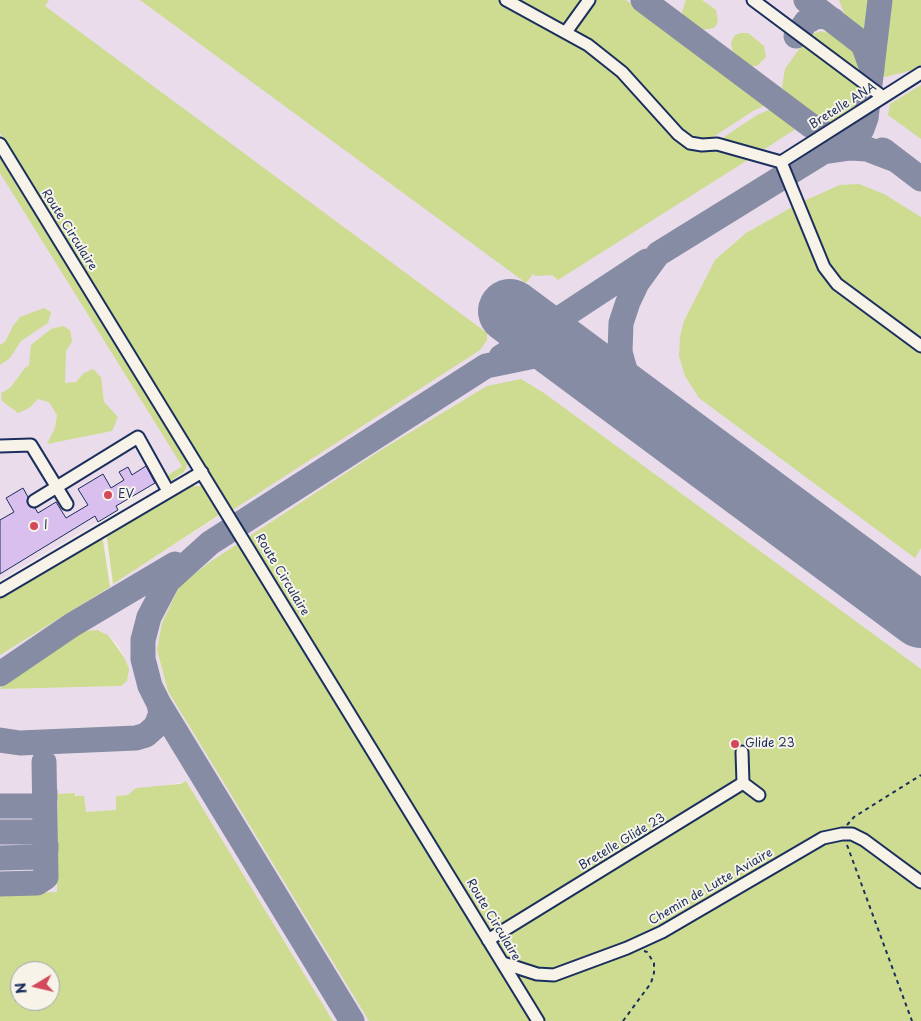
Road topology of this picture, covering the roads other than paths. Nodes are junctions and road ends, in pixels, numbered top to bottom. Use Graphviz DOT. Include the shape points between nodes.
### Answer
graph roads {
  1 [pos="506,0"];
  2 [pos="589,0"];
  3 [pos="753,0"];
  4 [pos="566,32"];
  5 [pos="921,73"];
  6 [pos="883,97"];
  7 [pos="0,144"];
  8 [pos="780,162"];
  9 [pos="921,346"];
  10 [pos="0,446"];
  11 [pos="202,472"];
  12 [pos="57,487"];
  13 [pos="168,491"];
  14 [pos="34,501"];
  15 [pos="67,504"];
  16 [pos="0,591"];
  17 [pos="742,752"];
  18 [pos="743,784"];
  19 [pos="759,795"];
  20 [pos="921,882"];
  21 [pos="488,940"];
  22 [pos="503,963"];
  23 [pos="538,1021"];
  1 -- 4 [label="lane"];
  2 -- 4 [label="lane"];
  3 -- 6 [label="lane"];
  4 -- 8 [label="lane" via="622,72 690,143 717,144"];
  5 -- 6 [label="lane, Bretelle ANA"];
  6 -- 8 [label="lane, Bretelle ANA"];
  7 -- 11 [label="lane, Route Circulaire"];
  8 -- 9 [label="lane" via="824,267 837,284"];
  10 -- 12 [label="lane" via="31,444"];
  11 -- 13 [label="lane"];
  11 -- 21 [label="lane, Route Circulaire"];
  12 -- 13 [label="lane" via="138,437"];
  12 -- 14 [label="lane"];
  12 -- 15 [label="lane"];
  13 -- 16 [label="lane"];
  17 -- 18 [label="lane"];
  18 -- 19 [label="lane"];
  18 -- 21 [label="lane, Bretelle Glide 23"];
  20 -- 22 [label="lane, Chemin de Lutte Aviaire" via="864,840 852,834 842,834 823,838 662,932 627,948 554,975 520,970"];
  21 -- 22 [label="lane, Route Circulaire"];
  22 -- 23 [label="lane, Route Circulaire"];
}
